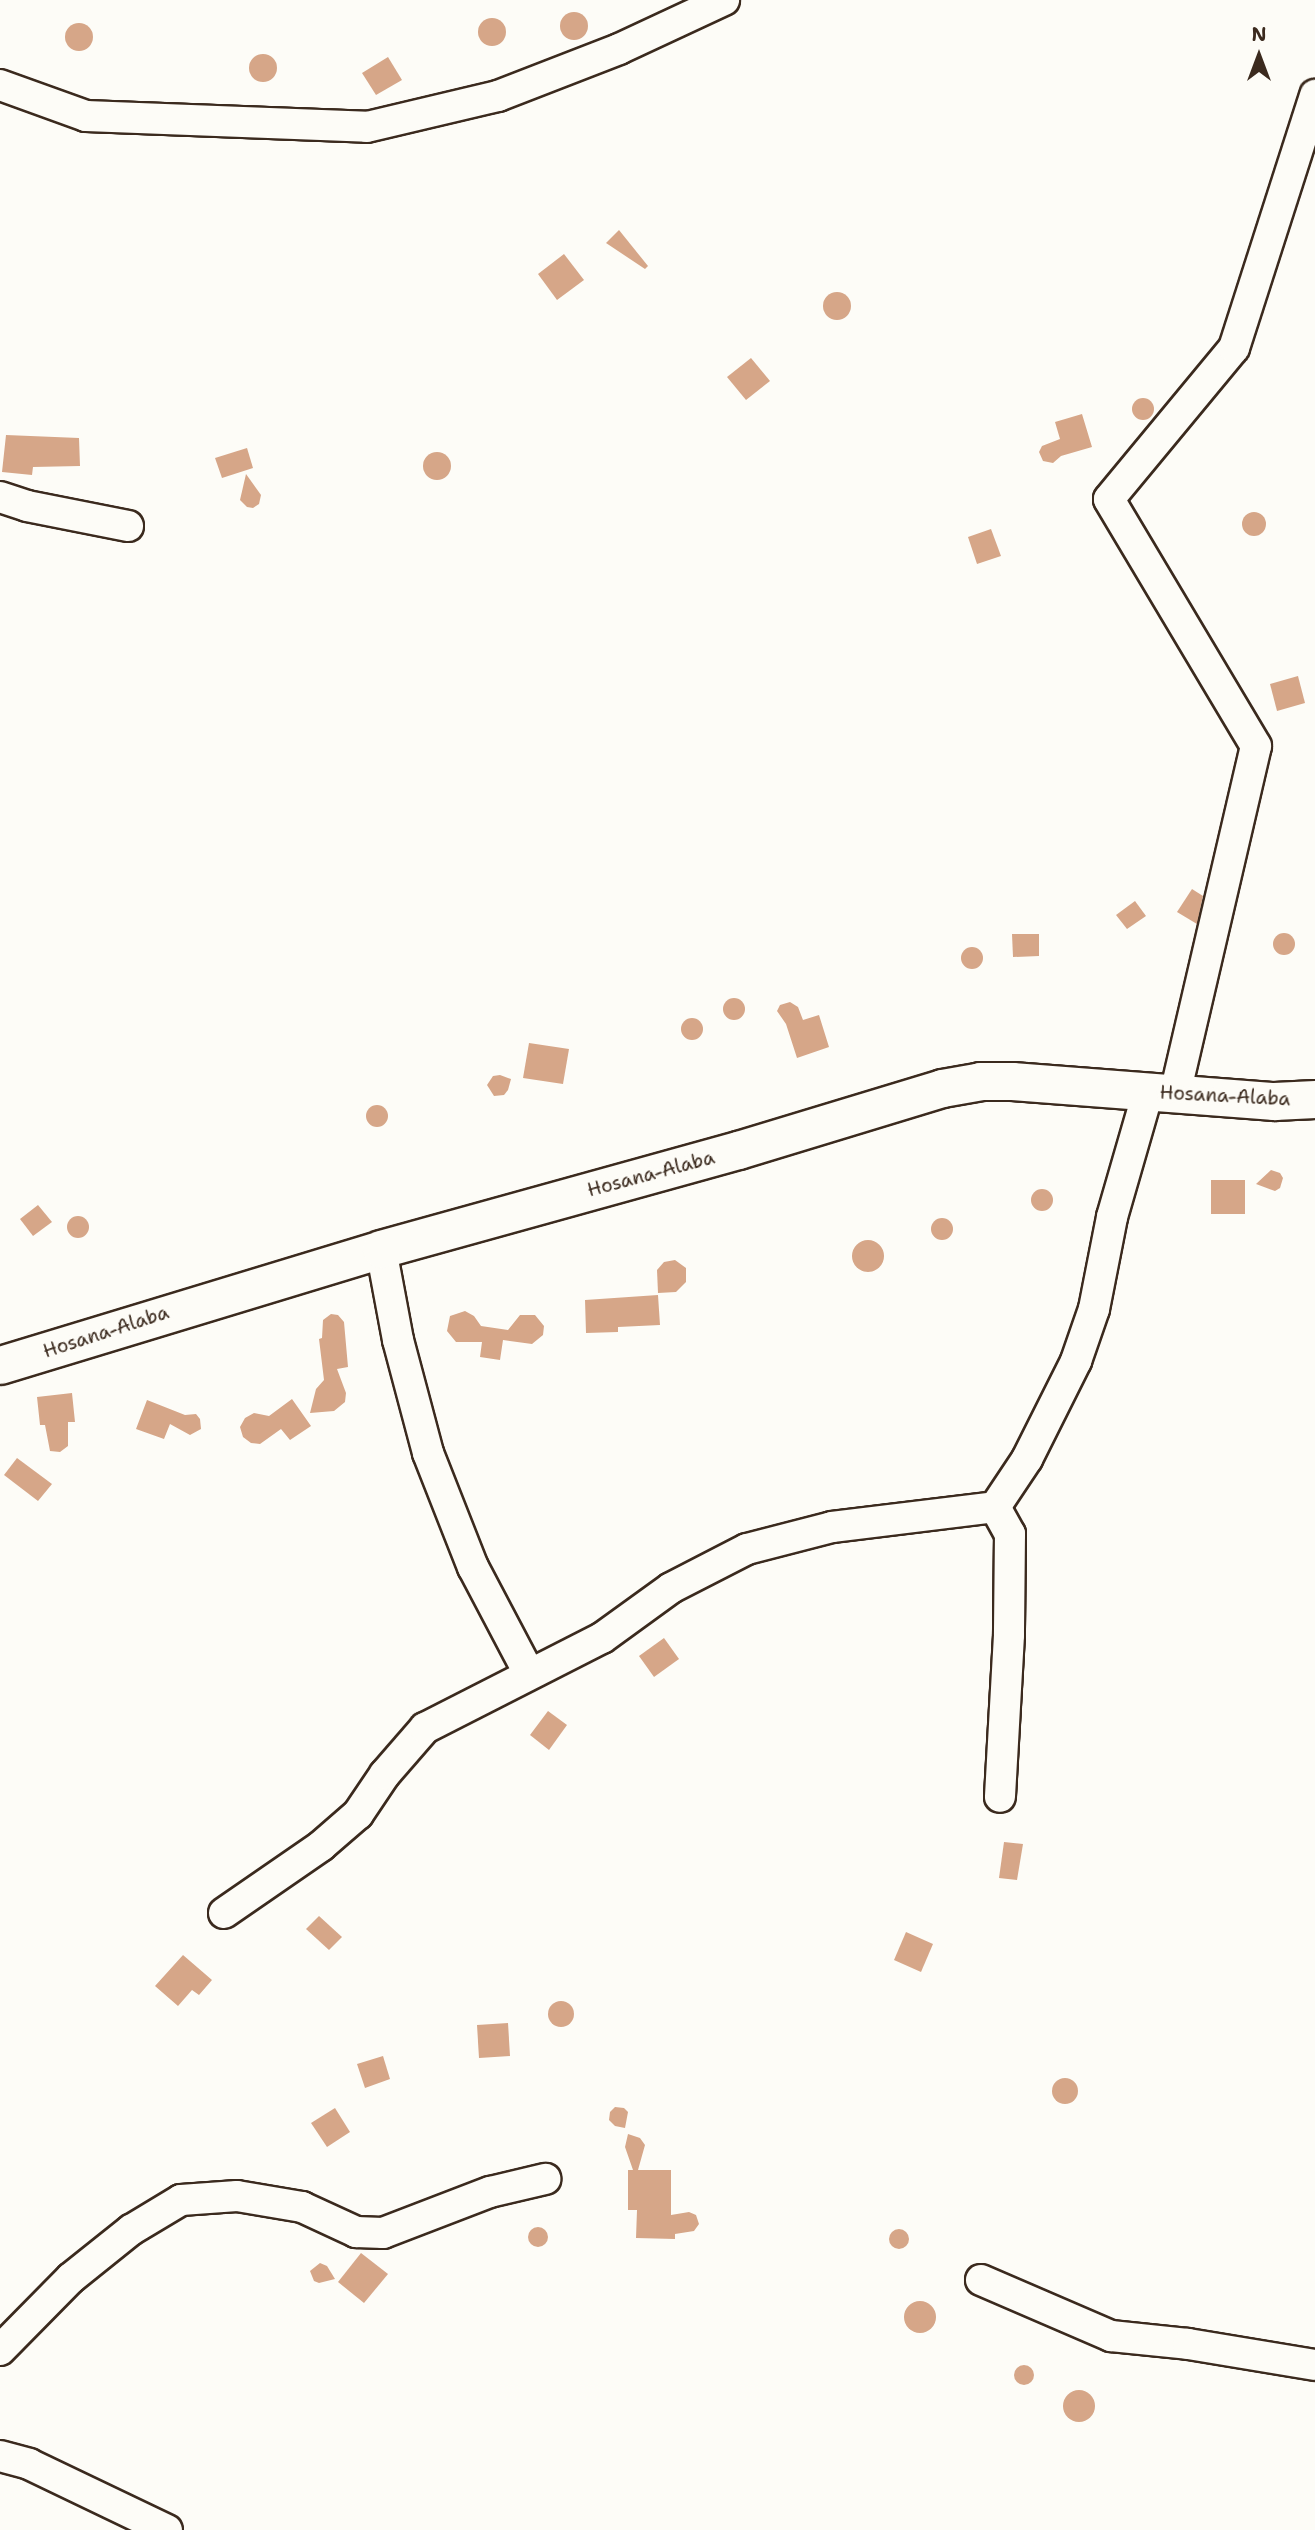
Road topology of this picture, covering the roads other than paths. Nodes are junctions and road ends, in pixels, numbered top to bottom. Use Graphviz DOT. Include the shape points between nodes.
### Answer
graph roads {
  1 [pos="724,0"];
  2 [pos="0,85"];
  3 [pos="1315,95"];
  4 [pos="0,497"];
  5 [pos="128,526"];
  6 [pos="1161,1093"];
  7 [pos="1315,1099"];
  8 [pos="381,1249"];
  9 [pos="0,1365"];
  10 [pos="995,1507"];
  11 [pos="529,1673"];
  12 [pos="1000,1797"];
  13 [pos="224,1913"];
  14 [pos="545,2179"];
  15 [pos="981,2280"];
  16 [pos="0,2350"];
  17 [pos="1315,2365"];
  18 [pos="0,2456"];
  19 [pos="167,2530"];
  1 -- 2 [label="street" via="619,50 498,96 367,127 86,116"];
  3 -- 6 [label="street" via="1234,348 1109,499 1256,746"];
  4 -- 5 [label="street"];
  6 -- 7 [label="main road, Hosana-Alaba" via="1274,1101"];
  6 -- 8 [label="main road, Hosana-Alaba" via="1012,1081 942,1088"];
  6 -- 10 [label="street" via="1112,1217 1094,1309 1076,1362 1027,1459"];
  8 -- 9 [label="main road, Hosana-Alaba"];
  8 -- 11 [label="street" via="398,1340 428,1453 473,1567"];
  10 -- 11 [label="street" via="832,1527 747,1549 671,1588 602,1638"];
  10 -- 12 [label="street" via="1010,1534"];
  11 -- 13 [label="street" via="425,1728 358,1814 321,1846"];
  14 -- 16 [label="street" via="490,2192 383,2234 356,2232 302,2207 237,2196 181,2200 131,2230 71,2278"];
  15 -- 17 [label="street" via="1111,2336"];
  18 -- 19 [label="street" via="29,2464"];
}
